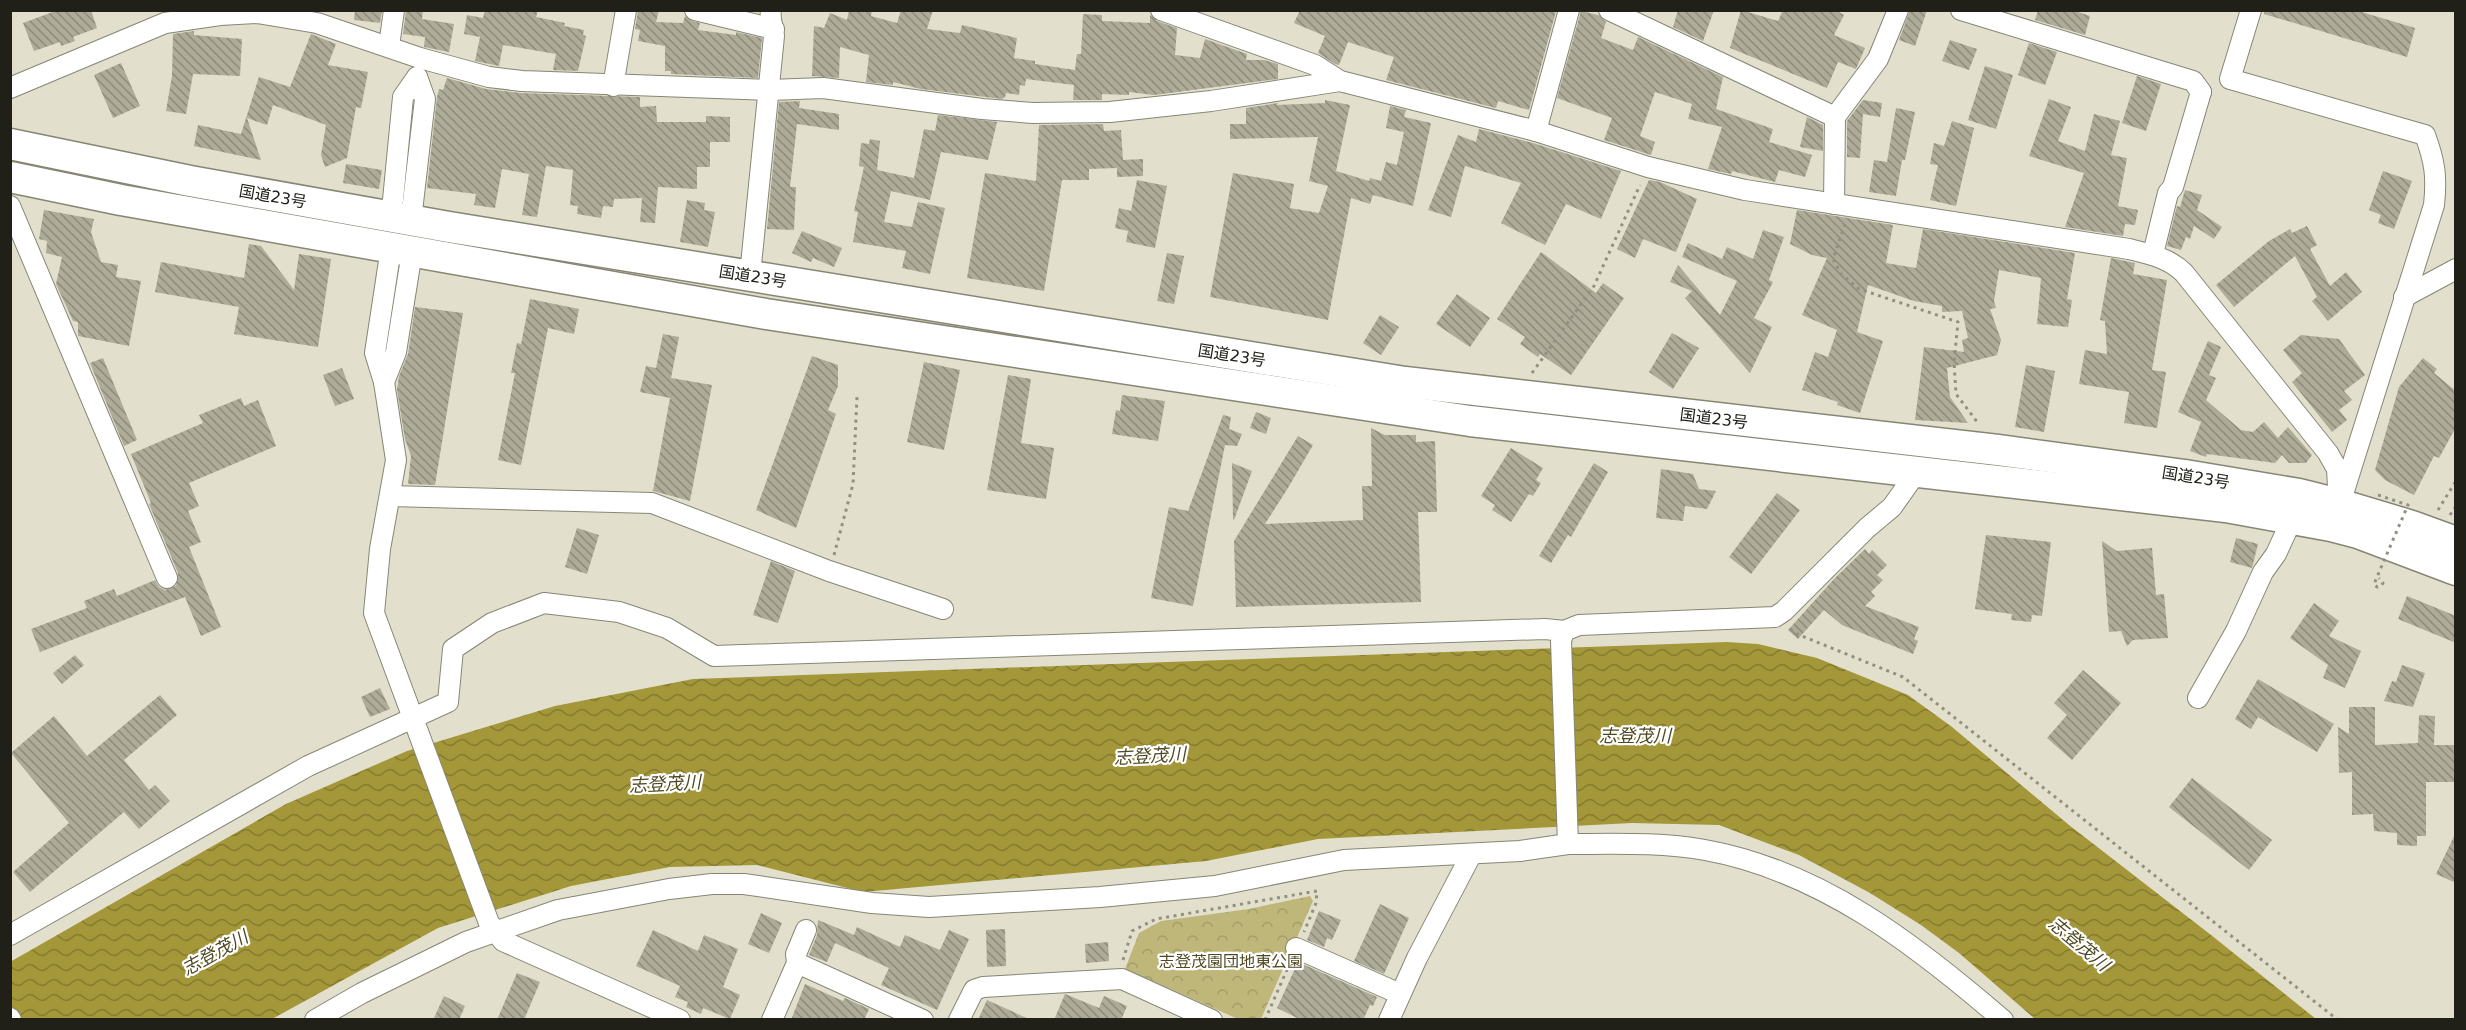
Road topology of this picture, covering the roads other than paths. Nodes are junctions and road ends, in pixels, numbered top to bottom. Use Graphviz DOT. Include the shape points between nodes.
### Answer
graph roads {
  1 [pos="394,10"];
  2 [pos="626,10"];
  3 [pos="695,10"];
  4 [pos="1161,10"];
  5 [pos="1569,10"];
  6 [pos="1609,10"];
  7 [pos="1898,10"];
  8 [pos="1961,10"];
  9 [pos="2251,10"];
  10 [pos="215,13"];
  11 [pos="317,17"];
  12 [pos="772,20"];
  13 [pos="389,46"];
  14 [pos="419,67"];
  15 [pos="2230,79"];
  16 [pos="1340,81"];
  17 [pos="613,86"];
  18 [pos="10,88"];
  19 [pos="770,90"];
  20 [pos="2201,92"];
  21 [pos="1835,117"];
  22 [pos="1536,131"];
  23 [pos="10,144"];
  24 [pos="10,177"];
  25 [pos="1842,205"];
  26 [pos="10,206"];
  27 [pos="402,211"];
  28 [pos="2152,254"];
  29 [pos="401,257"];
  30 [pos="2456,269"];
  31 [pos="750,275"];
  32 [pos="2404,297"];
  33 [pos="1916,473"];
  34 [pos="390,496"];
  35 [pos="2335,515"];
  36 [pos="2292,519"];
  37 [pos="2452,529"];
  38 [pos="2456,570"];
  39 [pos="167,578"];
  40 [pos="943,609"];
  41 [pos="1562,636"];
  42 [pos="2198,698"];
  43 [pos="413,718"];
  44 [pos="1568,840"];
  45 [pos="1471,855"];
  46 [pos="493,927"];
  47 [pos="806,930"];
  48 [pos="10,936"];
  49 [pos="1296,948"];
  50 [pos="797,963"];
  51 [pos="1400,994"];
  52 [pos="315,1020"];
  53 [pos="680,1020"];
  54 [pos="772,1020"];
  55 [pos="923,1020"];
  56 [pos="959,1020"];
  57 [pos="1212,1020"];
  58 [pos="1389,1020"];
  59 [pos="2003,1020"];
  1 -- 13 [label="street"];
  2 -- 17 [label="street"];
  3 -- 12 [label="street"];
  4 -- 16 [label="street" via="1315,65"];
  5 -- 22 [label="street"];
  6 -- 21 [label="street"];
  7 -- 21 [label="street" via="1878,59"];
  8 -- 20 [label="street" via="2193,81"];
  9 -- 15 [label="street"];
  10 -- 11 [label="street"];
  10 -- 18 [label="street" via="165,23"];
  11 -- 13 [label="street"];
  12 -- 19 [label="street"];
  13 -- 14 [label="street"];
  14 -- 17 [label="street" via="511,80"];
  14 -- 27 [label="street" via="403,97 393,200"];
  15 -- 20 [label="street"];
  15 -- 32 [label="street" via="2425,135 2437,180 2434,205"];
  16 -- 19 [label="street" via="1110,112 1033,113 824,88"];
  16 -- 22 [label="street"];
  17 -- 19 [label="street"];
  19 -- 31 [label="street"];
  20 -- 28 [label="street"];
  21 -- 25 [label="street"];
  22 -- 25 [label="street" via="1648,167 1745,190"];
  23 -- 27 [label="highway, 国道23号" via="190,181"];
  24 -- 29 [label="highway, 国道23号"];
  25 -- 28 [label="street"];
  26 -- 39 [label="street"];
  27 -- 31 [label="highway, 国道23号"];
  28 -- 35 [label="street" via="2184,273 2328,453 2337,469"];
  29 -- 33 [label="highway, 国道23号" via="1470,421"];
  29 -- 34 [label="street" via="396,352 384,381 396,460"];
  30 -- 32 [label="street"];
  31 -- 35 [label="highway, 国道23号" via="1382,379 2185,475 2299,494"];
  32 -- 35 [label="street"];
  33 -- 36 [label="highway, 国道23号" via="2185,502"];
  33 -- 41 [label="street" via="1892,507 1775,617 1580,625"];
  34 -- 40 [label="street" via="652,503 829,571"];
  34 -- 43 [label="street" via="374,613"];
  35 -- 36 [label="highway, 国道23号"];
  35 -- 37 [label="highway, 国道23号"];
  35 -- 38 [label="highway, 国道23号"];
  36 -- 42 [label="street"];
  41 -- 43 [label="street" via="1545,629 714,656 667,628 618,612 544,603 492,623 453,649 448,702"];
  41 -- 44 [label="street"];
  43 -- 46 [label="street"];
  43 -- 48 [label="street" via="308,766"];
  44 -- 45 [label="street" via="1520,851"];
  44 -- 59 [label="street" via="1702,849 1748,859 1841,899 1872,918 1917,949"];
  45 -- 46 [label="street" via="1344,860 1215,885 1100,897 929,907 852,901 744,884 712,884 603,900"];
  45 -- 51 [label="street"];
  46 -- 52 [label="street"];
  46 -- 53 [label="street" via="502,941"];
  47 -- 50 [label="street" via="796,954"];
  49 -- 51 [label="street"];
  50 -- 54 [label="street"];
  50 -- 55 [label="street"];
  51 -- 58 [label="street"];
  56 -- 57 [label="street" via="974,990 983,987 1122,979"];
}
